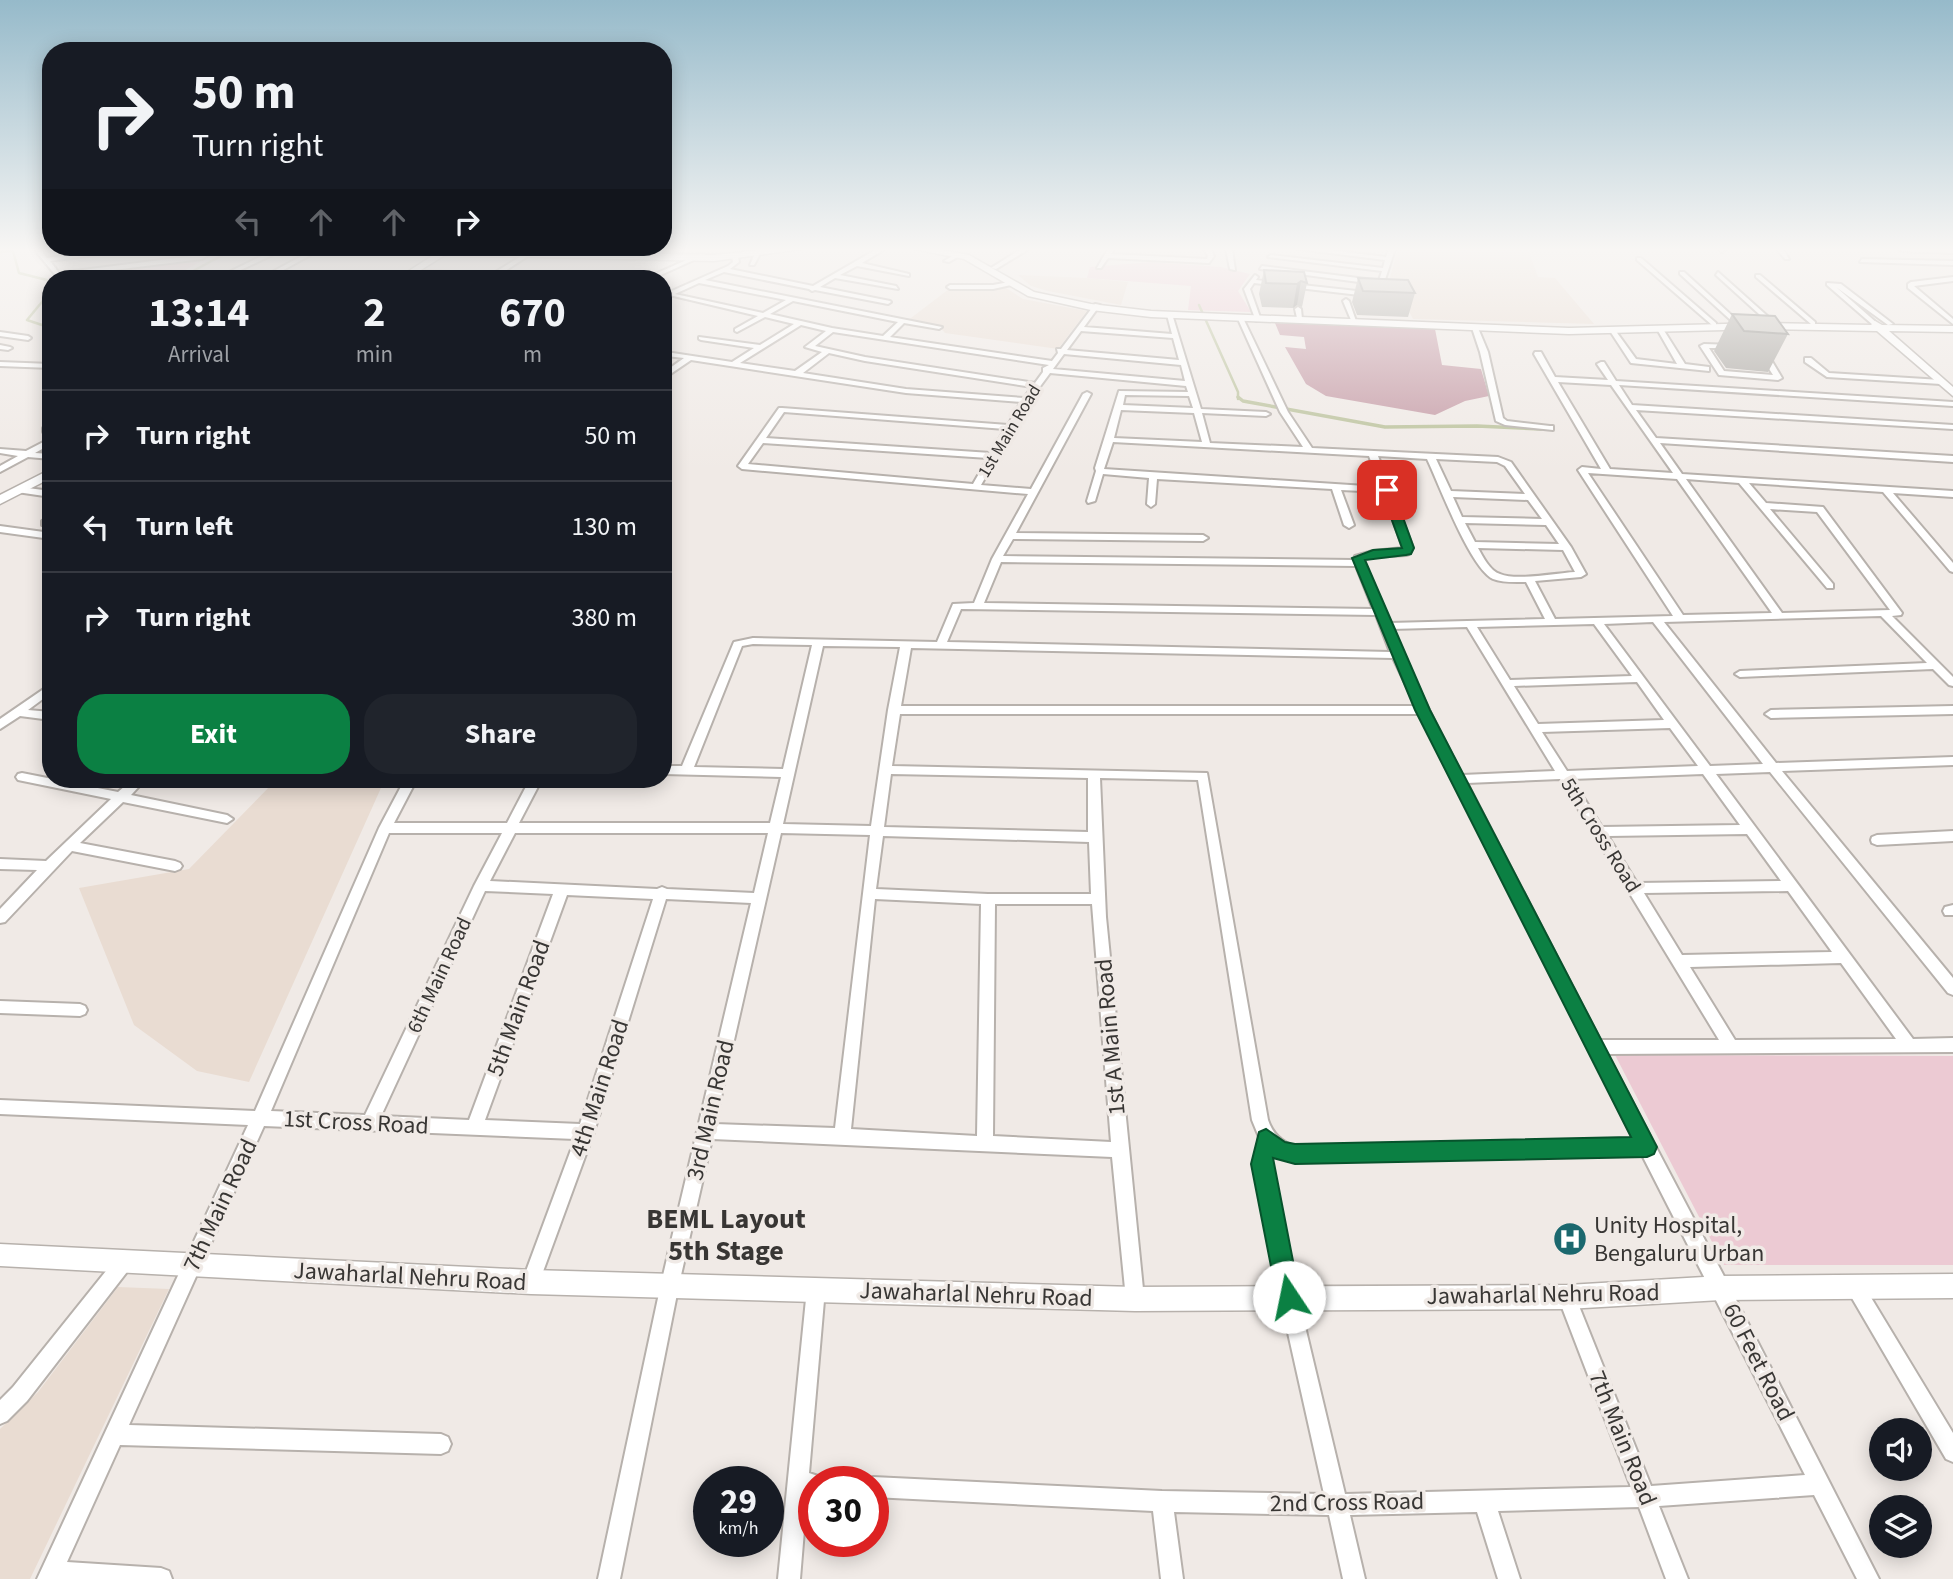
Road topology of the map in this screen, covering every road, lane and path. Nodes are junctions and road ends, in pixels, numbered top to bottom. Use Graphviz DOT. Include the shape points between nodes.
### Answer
graph roads {
  1 [pos="750,323"];
  2 [pos="800,323"];
  3 [pos="901,323"];
  4 [pos="913,323"];
  5 [pos="1083,323"];
  6 [pos="1173,323"];
  7 [pos="1243,323"];
  8 [pos="1360,323"];
  9 [pos="1434,323"];
  10 [pos="1738,323"];
  11 [pos="1772,323"];
  12 [pos="1812,323"];
  13 [pos="1882,323"];
  14 [pos="1882,323"];
  15 [pos="1714,324"];
  16 [pos="1885,325"];
  17 [pos="1953,325"];
  18 [pos="939,327"];
  19 [pos="1475,328"];
  20 [pos="1744,328"];
  21 [pos="1078,329"];
  22 [pos="1660,329"];
  23 [pos="737,330"];
  24 [pos="832,330"];
  25 [pos="1613,331"];
  26 [pos="0,334"];
  27 [pos="1177,336"];
  28 [pos="28,338"];
  29 [pos="701,338"];
  30 [pos="885,341"];
  31 [pos="760,348"];
  32 [pos="1749,348"];
  33 [pos="1760,349"];
  34 [pos="828,351"];
  35 [pos="1060,351"];
  36 [pos="874,352"];
  37 [pos="1538,354"];
  38 [pos="672,355"];
  39 [pos="689,358"];
  40 [pos="865,359"];
  41 [pos="1808,360"];
  42 [pos="1640,362"];
  43 [pos="1183,363"];
  44 [pos="0,364"];
  45 [pos="1601,364"];
  46 [pos="732,365"];
  47 [pos="42,366"];
  48 [pos="1682,366"];
  49 [pos="1049,367"];
  50 [pos="1706,369"];
  51 [pos="672,370"];
  52 [pos="1645,370"];
  53 [pos="796,374"];
  54 [pos="1553,379"];
  55 [pos="1947,382"];
  56 [pos="1190,384"];
  57 [pos="1616,384"];
  58 [pos="1036,385"];
  59 [pos="1953,393"];
  60 [pos="1087,394"];
  61 [pos="1193,394"];
  62 [pos="1026,400"];
  63 [pos="1953,404"];
  64 [pos="1117,407"];
  65 [pos="1630,407"];
  66 [pos="1197,410"];
  67 [pos="1266,414"];
  68 [pos="1008,427"];
  69 [pos="1953,427"];
  70 [pos="1550,428"];
  71 [pos="760,440"];
  72 [pos="1656,440"];
  73 [pos="1109,441"];
  74 [pos="42,445"];
  75 [pos="1207,445"];
  76 [pos="1309,450"];
  77 [pos="0,451"];
  78 [pos="27,454"];
  79 [pos="1373,454"];
  80 [pos="42,456"];
  81 [pos="992,456"];
  82 [pos="1430,458"];
  83 [pos="1953,459"];
  84 [pos="0,469"];
  85 [pos="1100,471"];
  86 [pos="1607,472"];
  87 [pos="1153,476"];
  88 [pos="1681,477"];
  89 [pos="42,478"];
  90 [pos="1742,481"];
  91 [pos="1336,487"];
  92 [pos="975,488"];
  93 [pos="1885,489"];
  94 [pos="20,490"];
  95 [pos="1387,490"];
  96 [pos="1034,492"];
  97 [pos="42,493"];
  98 [pos="1450,494"];
  99 [pos="1953,494"];
  100 [pos="1531,497"];
  101 [pos="0,500"];
  102 [pos="1091,501"];
  103 [pos="1151,504"];
  104 [pos="1763,506"];
  105 [pos="1461,520"];
  106 [pos="1547,522"];
  107 [pos="1349,525"];
  108 [pos="0,529"];
  109 [pos="42,535"];
  110 [pos="1009,536"];
  111 [pos="1203,538"];
  112 [pos="1473,545"];
  113 [pos="1566,547"];
  114 [pos="997,559"];
  115 [pos="1360,564"];
  116 [pos="1953,569"];
  117 [pos="1529,579"];
  118 [pos="1830,586"];
  119 [pos="978,606"];
  120 [pos="1379,612"];
  121 [pos="1885,615"];
  122 [pos="1780,617"];
  123 [pos="1657,620"];
  124 [pos="1681,620"];
  125 [pos="1598,622"];
  126 [pos="1552,623"];
  127 [pos="1470,624"];
  128 [pos="1385,626"];
  129 [pos="818,642"];
  130 [pos="906,645"];
  131 [pos="940,646"];
  132 [pos="1397,655"];
  133 [pos="1936,667"];
  134 [pos="1740,674"];
  135 [pos="1640,679"];
  136 [pos="1508,683"];
  137 [pos="1953,683"];
  138 [pos="42,694"];
  139 [pos="1953,709"];
  140 [pos="894,710"];
  141 [pos="1423,710"];
  142 [pos="18,712"];
  143 [pos="1771,714"];
  144 [pos="42,715"];
  145 [pos="1672,724"];
  146 [pos="0,725"];
  147 [pos="1535,728"];
  148 [pos="1953,761"];
  149 [pos="1774,769"];
  150 [pos="672,770"];
  151 [pos="687,770"];
  152 [pos="885,770"];
  153 [pos="1707,771"];
  154 [pos="786,773"];
  155 [pos="1094,775"];
  156 [pos="22,777"];
  157 [pos="1565,777"];
  158 [pos="1458,779"];
  159 [pos="42,781"];
  160 [pos="77,788"];
  161 [pos="131,788"];
  162 [pos="406,788"];
  163 [pos="531,788"];
  164 [pos="122,797"];
  165 [pos="227,819"];
  166 [pos="386,828"];
  167 [pos="510,828"];
  168 [pos="773,828"];
  169 [pos="1750,829"];
  170 [pos="1599,831"];
  171 [pos="877,832"];
  172 [pos="1953,836"];
  173 [pos="1093,837"];
  174 [pos="1877,839"];
  175 [pos="71,846"];
  176 [pos="0,864"];
  177 [pos="50,866"];
  178 [pos="175,866"];
  179 [pos="481,886"];
  180 [pos="1792,887"];
  181 [pos="1634,888"];
  182 [pos="562,889"];
  183 [pos="662,892"];
  184 [pos="870,894"];
  185 [pos="757,898"];
  186 [pos="988,899"];
  187 [pos="1098,899"];
  188 [pos="0,918"];
  189 [pos="1845,957"];
  190 [pos="1679,961"];
  191 [pos="1953,989"];
  192 [pos="0,1007"];
  193 [pos="80,1010"];
  194 [pos="1909,1045"];
  195 [pos="1953,1045"];
  196 [pos="1731,1046"];
  197 [pos="1595,1047"];
  198 [pos="0,1107"];
  199 [pos="260,1117"];
  200 [pos="370,1122"];
  201 [pos="474,1127"];
  202 [pos="706,1131"];
  203 [pos="586,1132"];
  204 [pos="842,1134"];
  205 [pos="1266,1139"];
  206 [pos="985,1145"];
  207 [pos="1647,1147"];
  208 [pos="1119,1150"];
  209 [pos="0,1255"];
  210 [pos="124,1262"];
  211 [pos="191,1266"];
  212 [pos="531,1282"];
  213 [pos="670,1284"];
  214 [pos="1953,1286"];
  215 [pos="1855,1287"];
  216 [pos="1721,1288"];
  217 [pos="816,1289"];
  218 [pos="1289,1297"];
  219 [pos="1567,1297"];
  220 [pos="1135,1299"];
  221 [pos="0,1414"];
  222 [pos="114,1435"];
  223 [pos="441,1444"];
  224 [pos="1953,1452"];
  225 [pos="808,1466"];
  226 [pos="1821,1484"];
  227 [pos="889,1488"];
  228 [pos="1646,1497"];
  229 [pos="1484,1500"];
  230 [pos="1162,1501"];
  231 [pos="1338,1505"];
  232 [pos="798,1531"];
  233 [pos="50,1575"];
  234 [pos="161,1579"];
  235 [pos="609,1579"];
  236 [pos="789,1579"];
  237 [pos="1172,1579"];
  238 [pos="1354,1579"];
  239 [pos="1509,1579"];
  240 [pos="1677,1579"];
  241 [pos="1868,1579"];
  1 -- 23 [label="street"];
  2 -- 24 [label="street"];
  2 -- 31 [label="street"];
  3 -- 30 [label="street"];
  4 -- 18 [label="street"];
  5 -- 21 [label="street, 1st Main Road"];
  6 -- 27 [label="street"];
  7 -- 76 [label="street" via="1283,410"];
  8 -- 19 [label="main road"];
  9 -- 15 [label="main road" via="1592,328"];
  10 -- 20 [label="street"];
  11 -- 12 [label="main road"];
  11 -- 20 [label="main road"];
  12 -- 16 [label="main road"];
  13 -- 16 [label="street"];
  14 -- 16 [label="street"];
  15 -- 20 [label="main road"];
  16 -- 17 [label="main road"];
  16 -- 20 [label="main road"];
  16 -- 55 [label="main road"];
  19 -- 25 [label="main road"];
  19 -- 70 [label="street" via="1485,352 1499,419"];
  20 -- 22 [label="main road"];
  21 -- 27 [label="street"];
  21 -- 35 [label="street, 1st Main Road"];
  22 -- 25 [label="main road"];
  22 -- 48 [label="street"];
  24 -- 30 [label="street"];
  24 -- 34 [label="street" via="809,347"];
  25 -- 42 [label="street" via="1631,359"];
  26 -- 28 [label="street"];
  27 -- 43 [label="street"];
  29 -- 31 [label="street"];
  30 -- 49 [label="street"];
  31 -- 46 [label="street"];
  32 -- 33 [label="street" via="1704,346 1722,373 1778,378"];
  34 -- 40 [label="street"];
  34 -- 53 [label="street"];
  35 -- 43 [label="street"];
  35 -- 49 [label="street, 1st Main Road"];
  36 -- 40 [label="street"];
  37 -- 54 [label="street"];
  38 -- 39 [label="street"];
  39 -- 46 [label="street"];
  39 -- 51 [label="street"];
  40 -- 58 [label="street"];
  41 -- 55 [label="street" via="1827,375"];
  42 -- 48 [label="street"];
  42 -- 52 [label="street"];
  43 -- 56 [label="street"];
  44 -- 47 [label="street"];
  45 -- 57 [label="street"];
  46 -- 53 [label="street"];
  48 -- 50 [label="street"];
  49 -- 56 [label="street"];
  49 -- 58 [label="street, 1st Main Road"];
  53 -- 62 [label="street" via="906,390"];
  54 -- 57 [label="street"];
  54 -- 86 [label="street"];
  55 -- 59 [label="main road"];
  56 -- 61 [label="street"];
  57 -- 63 [label="street" via="1652,382"];
  57 -- 65 [label="street"];
  58 -- 62 [label="street, 1st Main Road"];
  60 -- 96 [label="street"];
  61 -- 64 [label="street" via="1126,391"];
  61 -- 66 [label="street"];
  62 -- 68 [label="street, 1st Main Road"];
  64 -- 66 [label="street"];
  64 -- 73 [label="street"];
  65 -- 69 [label="street"];
  65 -- 72 [label="street"];
  66 -- 67 [label="street"];
  66 -- 75 [label="street"];
  68 -- 71 [label="street" via="788,410 779,413"];
  68 -- 81 [label="street, 1st Main Road"];
  71 -- 81 [label="street"];
  71 -- 92 [label="street" via="742,466"];
  72 -- 83 [label="street"];
  72 -- 88 [label="street"];
  73 -- 75 [label="street"];
  73 -- 85 [label="street"];
  74 -- 78 [label="street"];
  75 -- 76 [label="street"];
  76 -- 79 [label="street"];
  77 -- 78 [label="street"];
  78 -- 80 [label="street"];
  78 -- 84 [label="street"];
  79 -- 82 [label="street"];
  79 -- 95 [label="street"];
  81 -- 92 [label="street, 1st Main Road"];
  82 -- 98 [label="street"];
  82 -- 100 [label="street" via="1505,461"];
  85 -- 87 [label="street"];
  85 -- 102 [label="street"];
  86 -- 88 [label="street"];
  86 -- 124 [label="street" via="1582,470"];
  87 -- 91 [label="street"];
  87 -- 103 [label="street"];
  88 -- 90 [label="street"];
  88 -- 122 [label="street"];
  89 -- 94 [label="main road"];
  90 -- 93 [label="street"];
  90 -- 104 [label="street"];
  91 -- 95 [label="street"];
  91 -- 107 [label="street"];
  92 -- 96 [label="street"];
  93 -- 99 [label="street"];
  93 -- 116 [label="street"];
  94 -- 97 [label="street"];
  94 -- 101 [label="main road"];
  95 -- 115 [label="street" via="1408,548 1406,552 1360,556"];
  96 -- 110 [label="street"];
  98 -- 100 [label="street"];
  98 -- 105 [label="street"];
  100 -- 106 [label="street"];
  104 -- 118 [label="street"];
  104 -- 121 [label="street" via="1821,509 1897,611"];
  105 -- 106 [label="street"];
  105 -- 112 [label="street"];
  106 -- 113 [label="street"];
  108 -- 109 [label="street"];
  110 -- 111 [label="street"];
  110 -- 114 [label="street"];
  112 -- 113 [label="street"];
  112 -- 117 [label="street" via="1492,575"];
  113 -- 117 [label="street" via="1581,574"];
  114 -- 115 [label="street"];
  114 -- 119 [label="street"];
  115 -- 120 [label="street, 60 Feet Road"];
  117 -- 126 [label="street"];
  119 -- 120 [label="street"];
  119 -- 131 [label="street" via="957,607"];
  120 -- 128 [label="street, 60 Feet Road"];
  121 -- 122 [label="street"];
  121 -- 133 [label="street"];
  122 -- 124 [label="street"];
  123 -- 124 [label="street"];
  123 -- 125 [label="street"];
  123 -- 149 [label="street"];
  125 -- 126 [label="street"];
  125 -- 135 [label="street"];
  126 -- 127 [label="street"];
  127 -- 128 [label="street"];
  127 -- 136 [label="street, 5th Cross Road"];
  128 -- 132 [label="street, 60 Feet Road"];
  129 -- 130 [label="street"];
  129 -- 151 [label="street" via="738,644"];
  129 -- 154 [label="street, 3rd Main Road"];
  130 -- 131 [label="street"];
  130 -- 140 [label="street"];
  131 -- 132 [label="street"];
  132 -- 141 [label="street, 60 Feet Road"];
  133 -- 134 [label="street"];
  133 -- 137 [label="street"];
  135 -- 136 [label="street"];
  135 -- 145 [label="street"];
  136 -- 147 [label="street, 5th Cross Road"];
  138 -- 142 [label="street"];
  139 -- 143 [label="street"];
  140 -- 141 [label="street"];
  140 -- 152 [label="street"];
  141 -- 158 [label="street, 60 Feet Road"];
  142 -- 144 [label="street"];
  142 -- 146 [label="street"];
  145 -- 147 [label="street"];
  145 -- 153 [label="street"];
  147 -- 157 [label="street, 5th Cross Road"];
  148 -- 149 [label="street"];
  149 -- 153 [label="street"];
  149 -- 191 [label="street"];
  150 -- 151 [label="street"];
  151 -- 154 [label="street"];
  152 -- 155 [label="street"];
  152 -- 171 [label="street"];
  153 -- 157 [label="street"];
  153 -- 169 [label="street"];
  154 -- 168 [label="street, 3rd Main Road"];
  155 -- 173 [label="street, 1st A Main Road"];
  155 -- 205 [label="street" via="1203,776"];
  156 -- 159 [label="street"];
  157 -- 158 [label="street"];
  157 -- 170 [label="street, 5th Cross Road"];
  158 -- 197 [label="street, 60 Feet Road"];
  160 -- 164 [label="street"];
  161 -- 164 [label="street"];
  162 -- 166 [label="street, 7th Main Road"];
  163 -- 167 [label="street, 6th Main Road"];
  164 -- 165 [label="street"];
  164 -- 175 [label="street"];
  166 -- 167 [label="street"];
  166 -- 199 [label="street, 7th Main Road"];
  167 -- 168 [label="street"];
  167 -- 179 [label="street, 6th Main Road"];
  168 -- 171 [label="street"];
  168 -- 185 [label="street, 3rd Main Road"];
  169 -- 170 [label="street"];
  169 -- 180 [label="street"];
  170 -- 181 [label="street, 5th Cross Road"];
  171 -- 173 [label="street"];
  171 -- 184 [label="street"];
  172 -- 174 [label="street"];
  173 -- 187 [label="street, 1st A Main Road"];
  175 -- 177 [label="street"];
  175 -- 178 [label="street"];
  176 -- 177 [label="street"];
  177 -- 188 [label="street"];
  179 -- 182 [label="street"];
  179 -- 200 [label="street, 6th Main Road"];
  180 -- 181 [label="street"];
  180 -- 189 [label="street"];
  181 -- 190 [label="street, 5th Cross Road"];
  182 -- 183 [label="street"];
  182 -- 201 [label="street, 5th Main Road"];
  183 -- 185 [label="street"];
  183 -- 203 [label="street, 4th Main Road"];
  184 -- 186 [label="street"];
  184 -- 204 [label="street"];
  185 -- 202 [label="street, 3rd Main Road"];
  186 -- 187 [label="street"];
  186 -- 206 [label="street"];
  187 -- 208 [label="street, 1st A Main Road"];
  189 -- 190 [label="street"];
  189 -- 194 [label="street"];
  190 -- 196 [label="street, 5th Cross Road"];
  192 -- 193 [label="street"];
  194 -- 195 [label="street"];
  194 -- 196 [label="street"];
  196 -- 197 [label="street"];
  197 -- 207 [label="street, 60 Feet Road"];
  198 -- 199 [label="street, 1st Cross Road"];
  199 -- 200 [label="street, 1st Cross Road"];
  199 -- 211 [label="street, 7th Main Road"];
  200 -- 201 [label="street, 1st Cross Road"];
  201 -- 203 [label="street, 1st Cross Road"];
  202 -- 204 [label="street"];
  202 -- 213 [label="street, 3rd Main Road"];
  203 -- 212 [label="street, 4th Main Road"];
  204 -- 206 [label="street"];
  205 -- 207 [label="street" via="1280,1151 1295,1154"];
  205 -- 218 [label="street" via="1262,1164"];
  206 -- 208 [label="street"];
  207 -- 216 [label="street, 60 Feet Road"];
  208 -- 220 [label="street, 1st A Main Road"];
  209 -- 210 [label="street, Jawaharlal Nehru Road"];
  210 -- 211 [label="street, Jawaharlal Nehru Road"];
  210 -- 221 [label="street"];
  211 -- 212 [label="street, Jawaharlal Nehru Road"];
  211 -- 222 [label="street, 7th Main Road"];
  212 -- 213 [label="street, Jawaharlal Nehru Road"];
  213 -- 217 [label="street, Jawaharlal Nehru Road"];
  213 -- 235 [label="street, 3rd Main Road"];
  214 -- 215 [label="street, Jawaharlal Nehru Road"];
  215 -- 216 [label="street, Jawaharlal Nehru Road"];
  215 -- 224 [label="street"];
  216 -- 219 [label="street, Jawaharlal Nehru Road"];
  216 -- 226 [label="street, 60 Feet Road"];
  217 -- 220 [label="street, Jawaharlal Nehru Road"];
  217 -- 225 [label="street"];
  218 -- 219 [label="street, Jawaharlal Nehru Road"];
  218 -- 220 [label="street, Jawaharlal Nehru Road"];
  218 -- 231 [label="street"];
  219 -- 228 [label="street, 7th Main Road"];
  222 -- 223 [label="street"];
  222 -- 233 [label="street, 7th Main Road"];
  226 -- 228 [label="street, 2nd Cross Road"];
  226 -- 241 [label="street, 60 Feet Road"];
  227 -- 230 [label="street, 2nd Cross Road"];
  228 -- 229 [label="street, 2nd Cross Road"];
  228 -- 240 [label="street, 7th Main Road"];
  229 -- 231 [label="street, 2nd Cross Road"];
  229 -- 239 [label="street"];
  230 -- 231 [label="street, 2nd Cross Road"];
  230 -- 237 [label="street"];
  231 -- 238 [label="street"];
  232 -- 236 [label="street"];
  233 -- 234 [label="street"];
}
